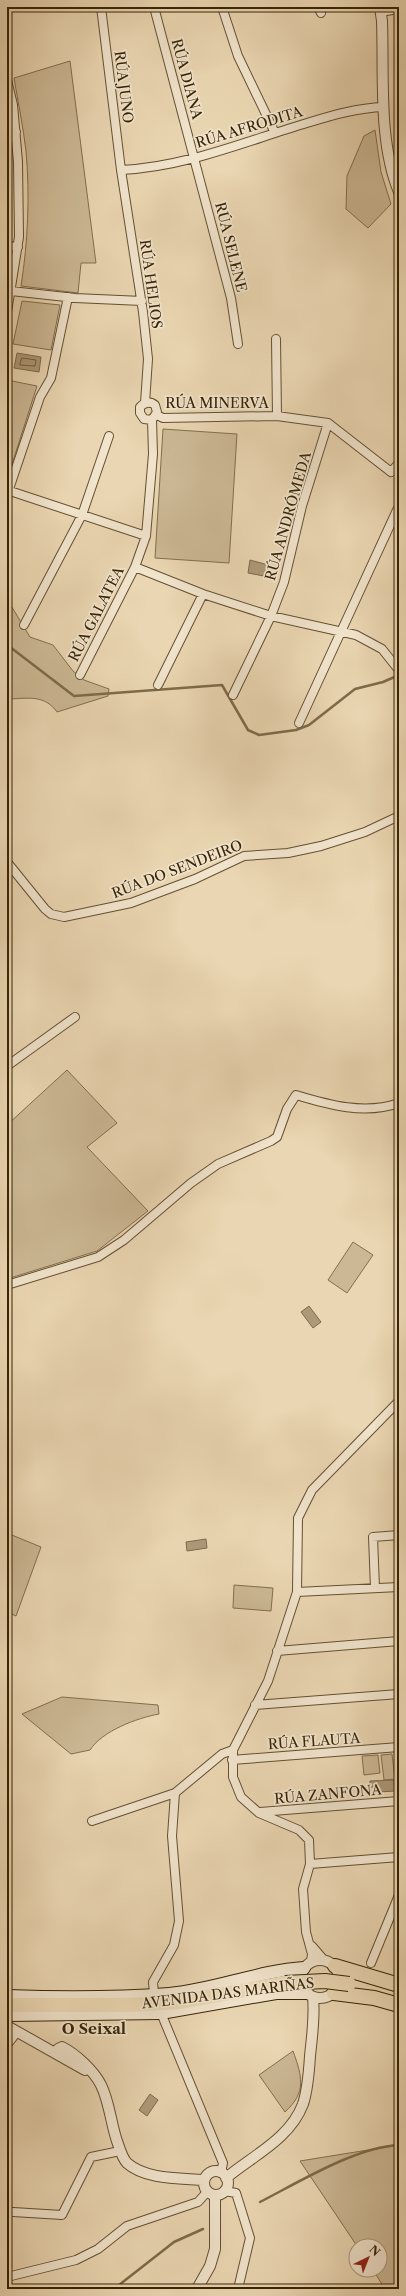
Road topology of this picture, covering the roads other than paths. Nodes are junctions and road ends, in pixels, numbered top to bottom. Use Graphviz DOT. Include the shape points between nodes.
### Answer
graph roads {
  1 [pos="101,7"];
  2 [pos="154,7"];
  3 [pos="222,7"];
  4 [pos="380,9"];
  5 [pos="399,9"];
  6 [pos="7,80"];
  7 [pos="384,107"];
  8 [pos="16,132"];
  9 [pos="7,133"];
  10 [pos="275,133"];
  11 [pos="194,158"];
  12 [pos="121,170"];
  13 [pos="396,178"];
  14 [pos="399,192"];
  15 [pos="7,246"];
  16 [pos="18,247"];
  17 [pos="11,291"];
  18 [pos="68,297"];
  19 [pos="142,302"];
  20 [pos="7,312"];
  21 [pos="276,339"];
  22 [pos="238,344"];
  23 [pos="145,403"];
  24 [pos="277,416"];
  25 [pos="154,417"];
  26 [pos="328,423"];
  27 [pos="109,436"];
  28 [pos="399,463"];
  29 [pos="8,492"];
  30 [pos="397,510"];
  31 [pos="82,515"];
  32 [pos="146,536"];
  33 [pos="135,567"];
  34 [pos="203,594"];
  35 [pos="271,616"];
  36 [pos="24,625"];
  37 [pos="340,631"];
  38 [pos="398,669"];
  39 [pos="80,675"];
  40 [pos="158,685"];
  41 [pos="233,695"];
  42 [pos="299,723"];
  43 [pos="399,816"];
  44 [pos="7,862"];
  45 [pos="75,1017"];
  46 [pos="7,1066"];
  47 [pos="399,1102"];
  48 [pos="7,1285"];
  49 [pos="399,1401"];
  50 [pos="399,1535"];
  51 [pos="399,1587"];
  52 [pos="375,1588"];
  53 [pos="297,1592"];
  54 [pos="399,1641"];
  55 [pos="278,1651"];
  56 [pos="399,1694"];
  57 [pos="255,1705"];
  58 [pos="399,1748"];
  59 [pos="233,1750"];
  60 [pos="232,1760"];
  61 [pos="175,1793"];
  62 [pos="399,1801"];
  63 [pos="259,1813"];
  64 [pos="92,1821"];
  65 [pos="399,1857"];
  66 [pos="310,1864"];
  67 [pos="399,1895"];
  68 [pos="310,1944"];
  69 [pos="329,1963"];
  70 [pos="372,1964"];
  71 [pos="307,1965"];
  72 [pos="399,1985"];
  73 [pos="154,1994"];
  74 [pos="310,1995"];
  75 [pos="330,1995"];
  76 [pos="7,1996"];
  77 [pos="399,1996"];
  78 [pos="7,2005"];
  79 [pos="399,2005"];
  80 [pos="161,2013"];
  81 [pos="314,2014"];
  82 [pos="7,2015"];
  83 [pos="7,2026"];
  84 [pos="17,2032"];
  85 [pos="7,2045"];
  86 [pos="120,2151"];
  87 [pos="223,2175"];
  88 [pos="204,2180"];
  89 [pos="216,2192"];
  90 [pos="13,2212"];
  91 [pos="7,2277"];
  92 [pos="196,2289"];
  93 [pos="238,2289"];
  1 -- 12 [label="street, RÚA JUNO"];
  2 -- 11 [label="street, RÚA DIANA"];
  3 -- 10 [label="street" via="238,56"];
  4 -- 5 [label="street"];
  4 -- 7 [label="street"];
  6 -- 8 [label="street"];
  7 -- 10 [label="street, RÚA AFRODITA" via="351,110"];
  7 -- 13 [label="street" via="385,125"];
  8 -- 9 [label="street"];
  8 -- 16 [label="street"];
  10 -- 11 [label="street, RÚA AFRODITA"];
  11 -- 12 [label="street, RÚA AFRODITA" via="160,166"];
  11 -- 22 [label="street, RÚA SELENE" via="230,298"];
  12 -- 19 [label="street, RÚA HELIOS"];
  13 -- 14 [label="street"];
  15 -- 16 [label="street"];
  16 -- 17 [label="street"];
  17 -- 18 [label="street"];
  17 -- 20 [label="street"];
  18 -- 19 [label="street"];
  18 -- 29 [label="street" via="51,378 40,397"];
  19 -- 23 [label="street, RÚA HELIOS" via="148,358"];
  21 -- 24 [label="street, RÚA MINERVA"];
  23 -- 25 [label="street" via="155,405"];
  23 -- 25 [label="street, RÚA HELIOS" via="140,410 141,416 144,419"];
  24 -- 25 [label="street, RÚA MINERVA"];
  24 -- 26 [label="street, RÚA MINERVA"];
  25 -- 32 [label="street"];
  26 -- 28 [label="street" via="391,472"];
  26 -- 35 [label="street, RÚA ANDRÓMEDA" via="302,506 284,582"];
  27 -- 31 [label="street"];
  29 -- 31 [label="street"];
  30 -- 37 [label="street"];
  31 -- 32 [label="street"];
  31 -- 36 [label="street"];
  32 -- 33 [label="street"];
  33 -- 34 [label="street, RÚA GALATEA"];
  33 -- 39 [label="street, RÚA GALATEA"];
  34 -- 35 [label="street, RÚA GALATEA"];
  34 -- 40 [label="street"];
  35 -- 37 [label="street, RÚA GALATEA"];
  35 -- 41 [label="street"];
  37 -- 38 [label="street, RÚA GALATEA" via="372,641"];
  37 -- 42 [label="street"];
  43 -- 44 [label="street, RÚA DO SENDEIRO" via="339,841 288,853 244,856 196,879 131,903 64,917 51,914 45,909"];
  45 -- 46 [label="street"];
  47 -- 48 [label="street" via="355,1109 296,1095 287,1109 277,1136 271,1142 218,1164 190,1183 124,1240 98,1257"];
  49 -- 53 [label="street" via="312,1490 298,1518"];
  50 -- 52 [label="street" via="373,1537"];
  51 -- 52 [label="street"];
  52 -- 53 [label="street"];
  53 -- 55 [label="street"];
  54 -- 55 [label="street"];
  55 -- 57 [label="street" via="268,1681"];
  56 -- 57 [label="street"];
  57 -- 59 [label="street"];
  58 -- 60 [label="street, RÚA FLAUTA"];
  59 -- 60 [label="street"];
  59 -- 61 [label="street" via="222,1754"];
  60 -- 63 [label="street" via="233,1776 241,1796"];
  61 -- 64 [label="street"];
  61 -- 73 [label="street" via="172,1836 179,1921 174,1945 152,1982"];
  62 -- 63 [label="street, RÚA ZANFONA"];
  63 -- 66 [label="street" via="299,1830 309,1840"];
  65 -- 66 [label="street"];
  66 -- 68 [label="street" via="303,1889 304,1915"];
  67 -- 70 [label="street"];
  68 -- 69 [label="street"];
  68 -- 71 [label="street" via="312,1954"];
  69 -- 71 [label="street"];
  69 -- 72 [label="highway"];
  69 -- 75 [label="street" via="339,1977 337,1988"];
  71 -- 73 [label="main road" via="203,1989"];
  71 -- 74 [label="street" via="300,1978"];
  73 -- 76 [label="main road"];
  74 -- 75 [label="street"];
  74 -- 80 [label="main road" via="276,1993"];
  74 -- 81 [label="street"];
  75 -- 79 [label="highway" via="374,1998"];
  75 -- 81 [label="street"];
  77 -- 78 [label="highway, AVENIDA DAS MARIÑAS, bridge" via="325,1981 285,1983 179,2002 127,2005"];
  80 -- 82 [label="main road"];
  80 -- 87 [label="street" via="223,2163"];
  81 -- 87 [label="street" via="306,2091 298,2114 269,2146"];
  83 -- 84 [label="street"];
  84 -- 85 [label="street"];
  84 -- 86 [label="street" via="57,2054 58,2049 62,2047 68,2050 93,2075 101,2085"];
  86 -- 88 [label="street" via="127,2163 140,2170 156,2175"];
  86 -- 90 [label="street" via="91,2157 62,2215"];
  87 -- 88 [label="street" via="209,2173"];
  87 -- 89 [label="street" via="227,2184"];
  88 -- 89 [label="street" via="204,2186"];
  89 -- 91 [label="street" via="198,2202 127,2226 98,2249 76,2260"];
  89 -- 92 [label="street" via="213,2258"];
  89 -- 93 [label="street" via="236,2193 250,2238"];
}
